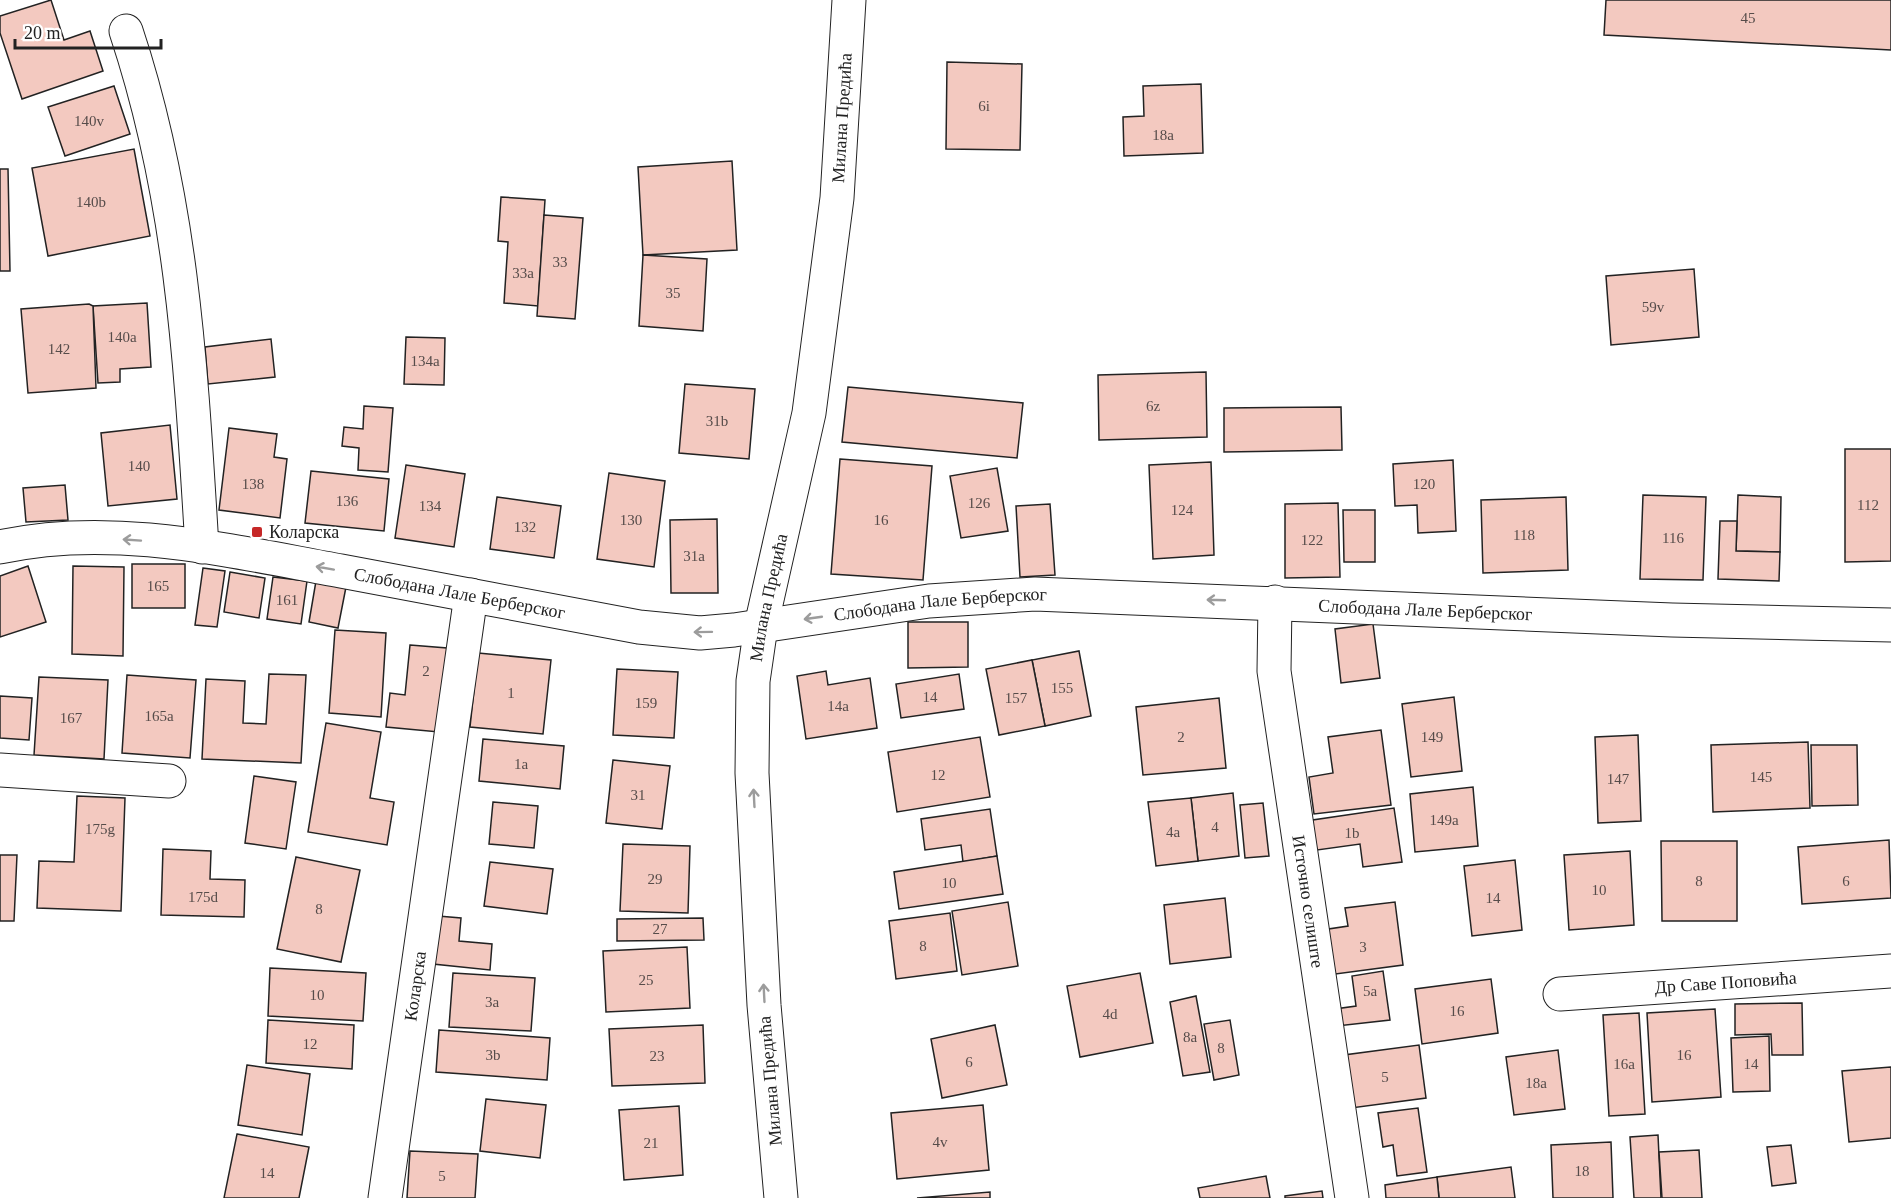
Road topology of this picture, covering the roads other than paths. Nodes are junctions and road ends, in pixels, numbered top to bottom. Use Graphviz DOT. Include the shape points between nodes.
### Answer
graph roads {
  1 [pos="849,0"];
  2 [pos="126,31"];
  3 [pos="0,547"];
  4 [pos="202,547"];
  5 [pos="471,595"];
  6 [pos="1275,602"];
  7 [pos="1891,625"];
  8 [pos="761,626"];
  9 [pos="0,770"];
  10 [pos="169,782"];
  11 [pos="1891,971"];
  12 [pos="1560,994"];
  13 [pos="386,1198"];
  14 [pos="781,1198"];
  15 [pos="1352,1198"];
  1 -- 8 [label="street, Милана Предића" via="837,198 809,413"];
  2 -- 4 [label="street" via="153,119 182,278"];
  4 -- 3 [label="street, Слободана Лале Берберског, one-way" via="91,537 36,539"];
  5 -- 4 [label="street, Слободана Лале Берберског, one-way"];
  8 -- 5 [label="street, Слободана Лале Берберског, one-way" via="700,633 639,627"];
  5 -- 13 [label="street, Коларска"];
  6 -- 7 [label="street, Слободана Лале Берберског" via="1672,620"];
  6 -- 8 [label="street, Слободана Лале Берберског, one-way" via="1035,594 929,602"];
  6 -- 15 [label="street, Источно селиште" via="1274,671"];
  14 -- 8 [label="street, Милана Предића, one-way" via="764,1005 752,773 753,681"];
  9 -- 10 [label="street"];
  11 -- 12 [label="street, Др Саве Поповића"];
}
